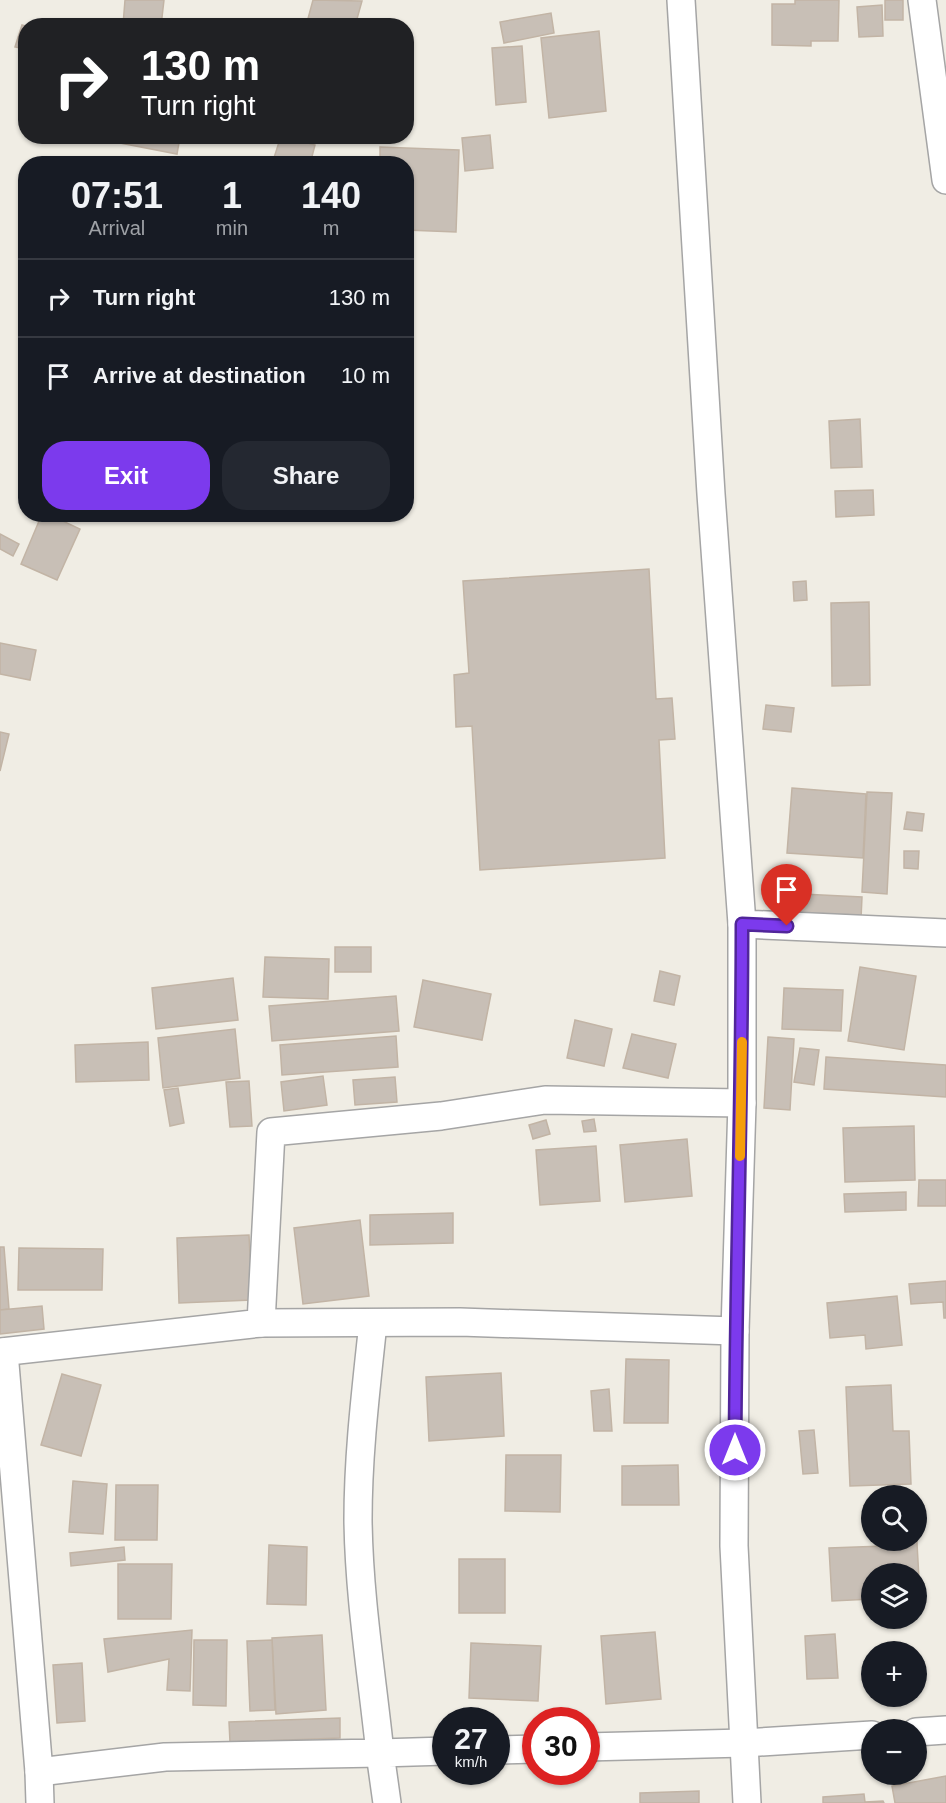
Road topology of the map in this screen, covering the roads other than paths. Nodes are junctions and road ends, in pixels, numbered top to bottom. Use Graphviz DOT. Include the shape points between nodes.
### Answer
graph roads {
  1 [pos="681,0"];
  2 [pos="922,0"];
  3 [pos="946,180"];
  4 [pos="742,924"];
  5 [pos="946,933"];
  6 [pos="742,1102"];
  7 [pos="261,1323"];
  8 [pos="373,1323"];
  9 [pos="735,1331"];
  10 [pos="2,1352"];
  11 [pos="946,1730"];
  12 [pos="927,1731"];
  13 [pos="861,1736"];
  14 [pos="744,1743"];
  15 [pos="600,1747"];
  16 [pos="432,1751"];
  17 [pos="381,1753"];
  18 [pos="39,1772"];
  19 [pos="40,1803"];
  20 [pos="387,1803"];
  21 [pos="747,1803"];
  1 -- 4 [label="street"];
  2 -- 3 [label="street"];
  4 -- 5 [label="street"];
  4 -- 6 [label="street"];
  6 -- 7 [label="street" via="545,1100 441,1116 271,1132"];
  6 -- 9 [label="street"];
  7 -- 8 [label="street"];
  7 -- 10 [label="street"];
  8 -- 9 [label="street"];
  8 -- 17 [label="street" via="358,1521 362,1597"];
  9 -- 14 [label="street" via="734,1546"];
  10 -- 18 [label="street"];
  11 -- 12 [label="street"];
  13 -- 14 [label="street"];
  14 -- 15 [label="street"];
  14 -- 21 [label="street"];
  16 -- 17 [label="street"];
  17 -- 18 [label="street" via="165,1757"];
  17 -- 20 [label="street"];
  18 -- 19 [label="street"];
}
